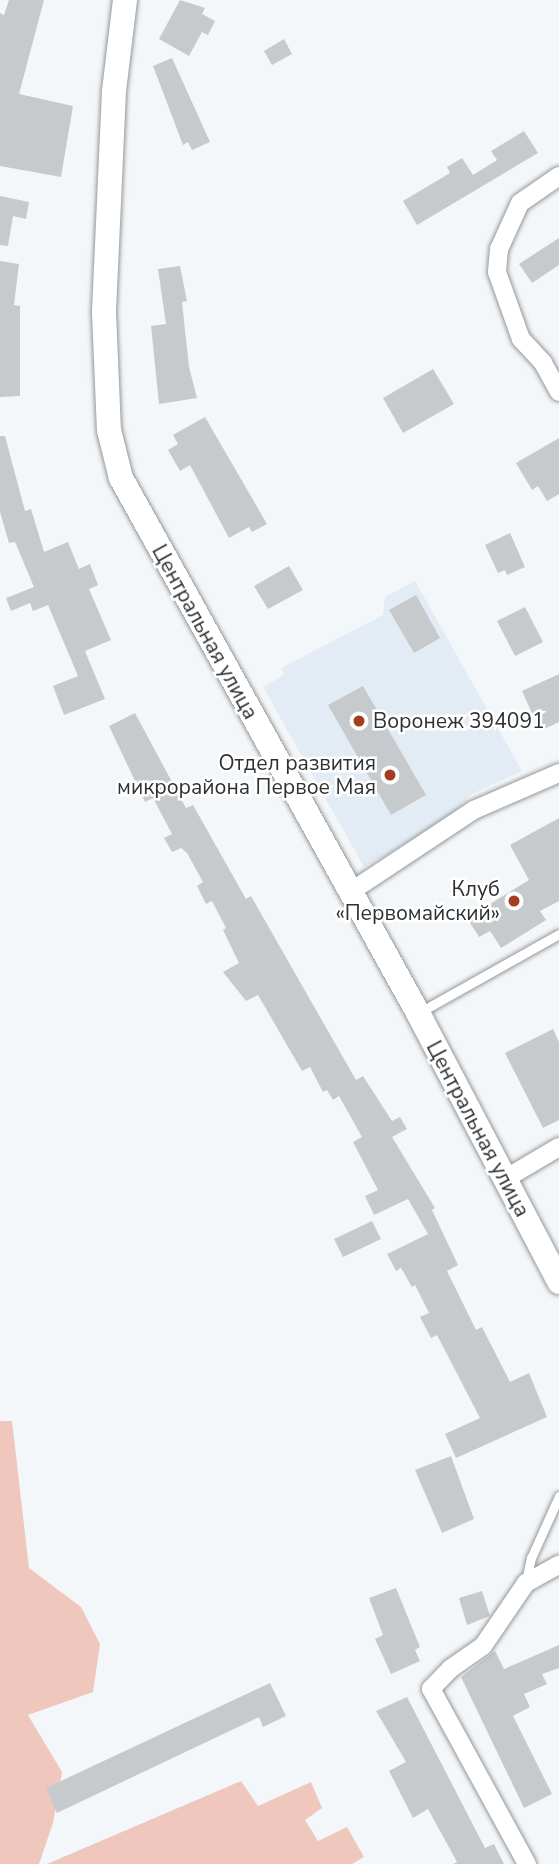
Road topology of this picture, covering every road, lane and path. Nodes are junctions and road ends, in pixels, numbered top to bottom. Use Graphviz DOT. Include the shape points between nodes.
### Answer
graph roads {
  1 [pos="125,0"];
  2 [pos="559,176"];
  3 [pos="559,392"];
  4 [pos="559,773"];
  5 [pos="350,892"];
  6 [pos="559,934"];
  7 [pos="418,1013"];
  8 [pos="559,1147"];
  9 [pos="505,1179"];
  10 [pos="559,1282"];
  11 [pos="559,1496"];
  12 [pos="559,1565"];
  13 [pos="526,1583"];
  14 [pos="527,1864"];
  1 -- 5 [label="street, Центральная улица" via="114,91 104,312 109,430 127,489"];
  2 -- 3 [label="street" via="520,203 499,249 496,272 521,339 543,363"];
  4 -- 5 [label="street" via="474,810"];
  5 -- 7 [label="street, Центральная улица"];
  6 -- 7 [label="lane"];
  7 -- 9 [label="street, Центральная улица"];
  8 -- 9 [label="street"];
  9 -- 10 [label="street, Центральная улица"];
  11 -- 13 [label="lane" via="531,1558"];
  12 -- 13 [label="street"];
  13 -- 14 [label="street" via="483,1646 431,1689"];
}
